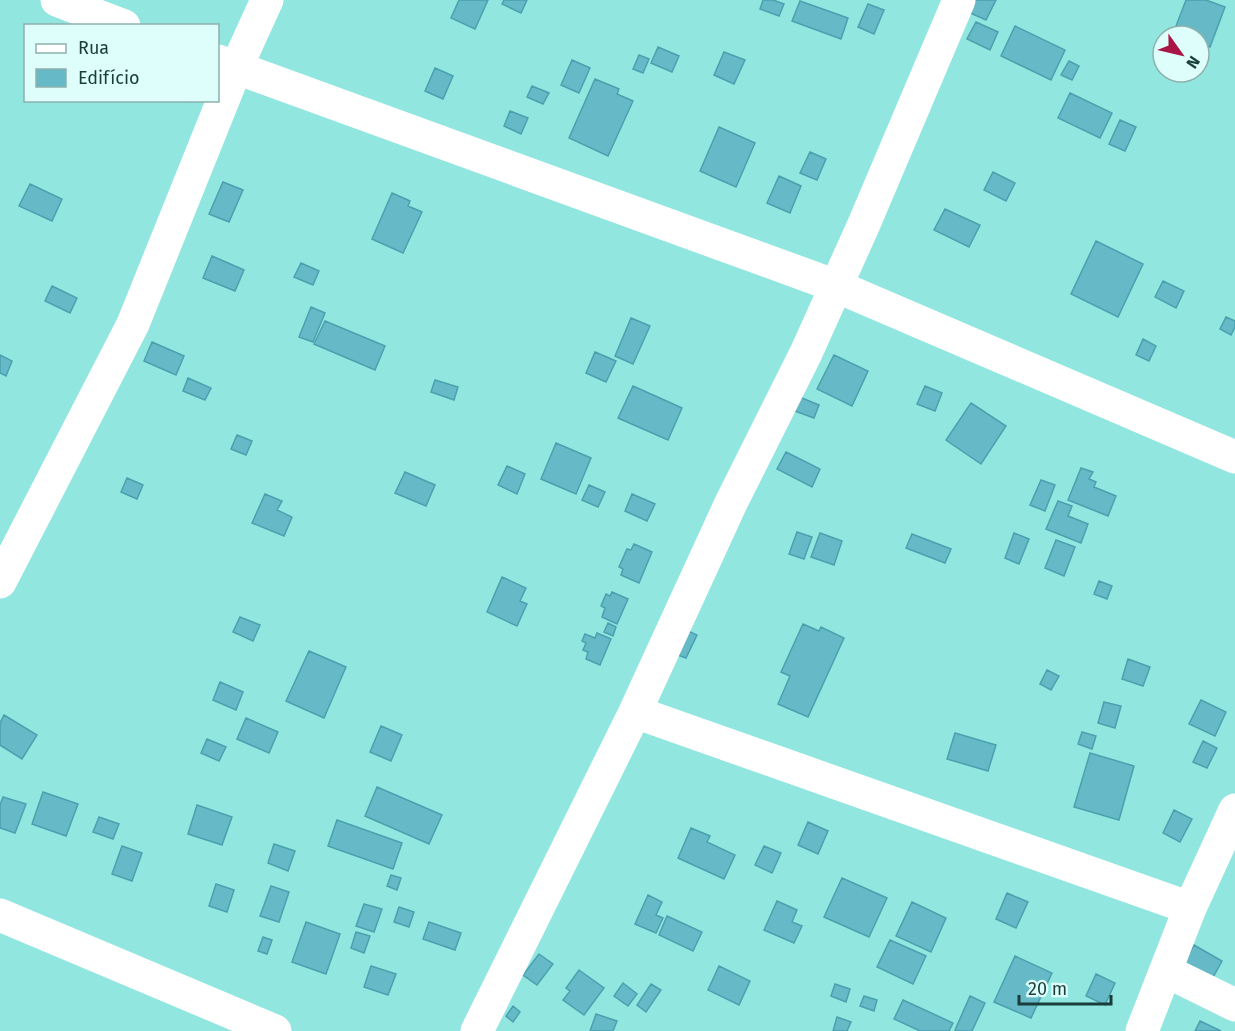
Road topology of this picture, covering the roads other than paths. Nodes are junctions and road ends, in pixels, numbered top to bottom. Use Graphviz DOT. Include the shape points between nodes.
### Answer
graph roads {
  1 [pos="57,0"];
  2 [pos="267,0"];
  3 [pos="959,0"];
  4 [pos="119,24"];
  5 [pos="227,64"];
  6 [pos="219,86"];
  7 [pos="213,102"];
  8 [pos="836,286"];
  9 [pos="1235,458"];
  10 [pos="0,582"];
  11 [pos="635,712"];
  12 [pos="1235,810"];
  13 [pos="1190,908"];
  14 [pos="0,915"];
  15 [pos="1166,971"];
  16 [pos="1235,1005"];
  17 [pos="275,1031"];
  18 [pos="477,1031"];
  19 [pos="1142,1031"];
  1 -- 4 [label="street"];
  2 -- 5 [label="street"];
  3 -- 8 [label="street"];
  5 -- 6 [label="street"];
  5 -- 8 [label="street"];
  7 -- 10 [label="street" via="133,324"];
  8 -- 9 [label="street"];
  8 -- 11 [label="street"];
  11 -- 13 [label="street"];
  11 -- 18 [label="street"];
  12 -- 13 [label="street"];
  13 -- 15 [label="street"];
  14 -- 17 [label="street"];
  15 -- 16 [label="street"];
  15 -- 19 [label="street"];
}
